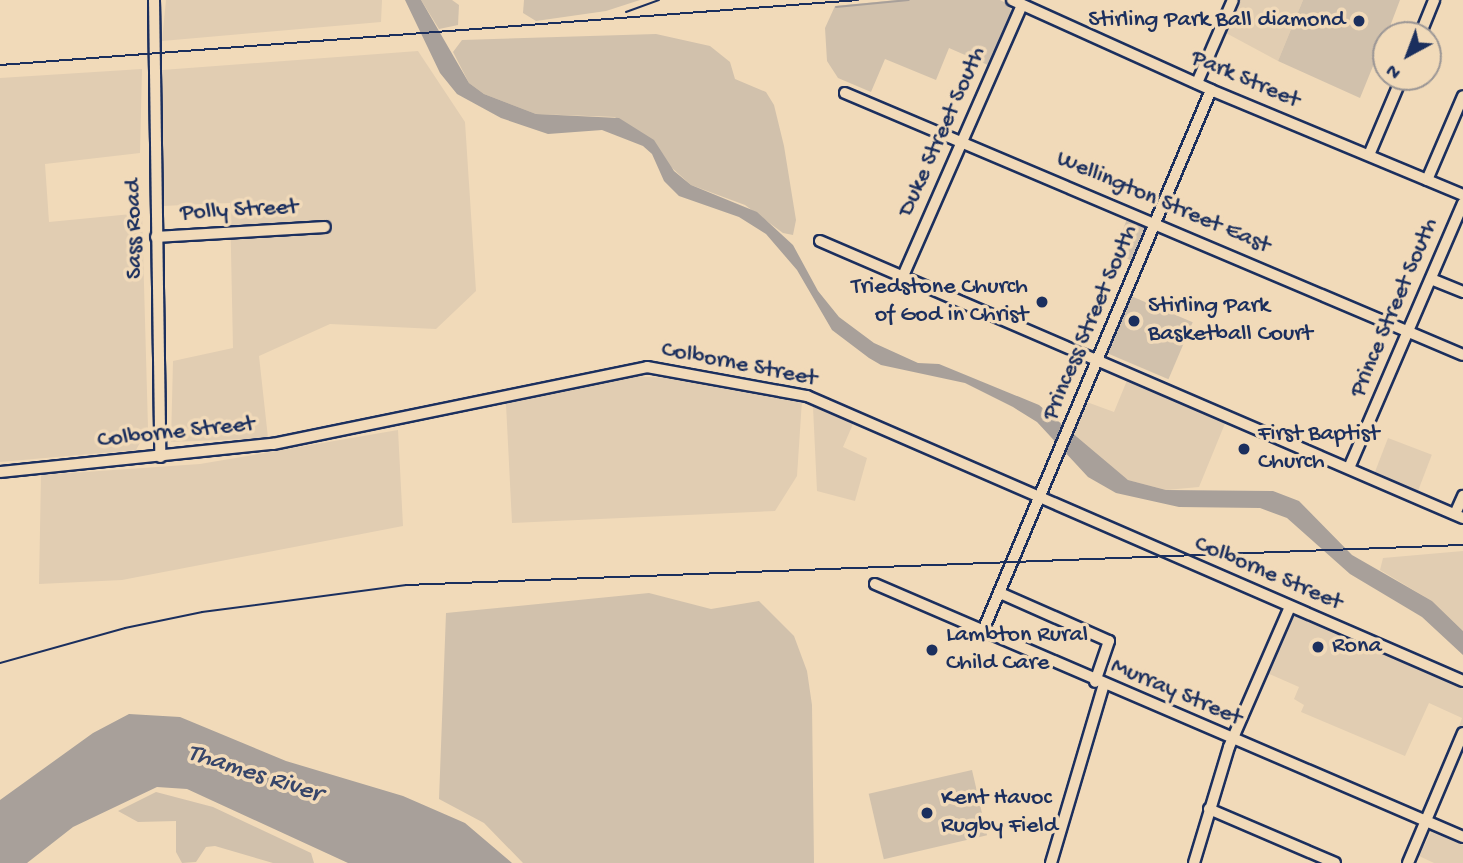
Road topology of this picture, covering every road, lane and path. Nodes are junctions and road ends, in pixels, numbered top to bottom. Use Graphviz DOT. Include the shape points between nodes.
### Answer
graph roads {
  1 [pos="155,0"];
  2 [pos="1233,0"];
  3 [pos="1434,0"];
  4 [pos="1022,3"];
  5 [pos="1426,21"];
  6 [pos="1197,83"];
  7 [pos="1211,90"];
  8 [pos="1396,91"];
  9 [pos="845,93"];
  10 [pos="1463,96"];
  11 [pos="961,139"];
  12 [pos="1369,155"];
  13 [pos="1427,180"];
  14 [pos="1463,195"];
  15 [pos="1463,203"];
  16 [pos="1156,223"];
  17 [pos="325,227"];
  18 [pos="156,237"];
  19 [pos="820,241"];
  20 [pos="904,276"];
  21 [pos="1431,279"];
  22 [pos="1463,292"];
  23 [pos="1409,331"];
  24 [pos="1463,355"];
  25 [pos="1099,358"];
  26 [pos="160,457"];
  27 [pos="1349,468"];
  28 [pos="0,472"];
  29 [pos="1042,496"];
  30 [pos="1463,496"];
  31 [pos="1459,516"];
  32 [pos="875,584"];
  33 [pos="1000,593"];
  34 [pos="1290,607"];
  35 [pos="982,633"];
  36 [pos="1463,681"];
  37 [pos="1100,683"];
  38 [pos="1463,733"];
  39 [pos="1233,739"];
  40 [pos="1209,809"];
  41 [pos="1426,822"];
  42 [pos="1463,838"];
  43 [pos="1051,863"];
  44 [pos="1194,863"];
  45 [pos="1335,863"];
  46 [pos="1408,863"];
  1 -- 18 [label="street, Sass Road"];
  2 -- 6 [label="street"];
  3 -- 5 [label="street"];
  4 -- 6 [label="street, Park Street"];
  4 -- 11 [label="street, Duke Street South"];
  6 -- 7 [label="street, Park Street"];
  7 -- 12 [label="street, Park Street"];
  7 -- 16 [label="street, Princess Street South"];
  8 -- 12 [label="street"];
  9 -- 11 [label="street, Wellington Street East"];
  10 -- 13 [label="street"];
  11 -- 16 [label="street, Wellington Street East"];
  11 -- 20 [label="street, Duke Street South"];
  12 -- 13 [label="street, Park Street"];
  13 -- 14 [label="street, Park Street"];
  15 -- 21 [label="street, Prince Street South"];
  16 -- 23 [label="street, Wellington Street East"];
  16 -- 25 [label="street, Princess Street South"];
  17 -- 18 [label="street, Polly Street"];
  18 -- 26 [label="street, Sass Road"];
  19 -- 20 [label="street"];
  20 -- 25 [label="street"];
  21 -- 22 [label="street"];
  21 -- 23 [label="street, Prince Street South"];
  23 -- 24 [label="street, Wellington Street East"];
  23 -- 27 [label="street, Prince Street South"];
  25 -- 27 [label="street"];
  25 -- 29 [label="street, Princess Street South"];
  26 -- 28 [label="street, Colborne Street"];
  26 -- 29 [label="street, Colborne Street" via="273,444 647,367 807,396"];
  27 -- 31 [label="street"];
  29 -- 33 [label="street, Princess Street South"];
  29 -- 34 [label="street, Colborne Street"];
  30 -- 31 [label="street"];
  32 -- 35 [label="street, Murray Street"];
  33 -- 35 [label="street, Princess Street South"];
  33 -- 37 [label="street" via="1109,641"];
  34 -- 36 [label="street, Colborne Street"];
  34 -- 39 [label="street"];
  35 -- 37 [label="street, Murray Street"];
  37 -- 39 [label="street, Murray Street"];
  37 -- 43 [label="street"];
  38 -- 41 [label="street"];
  39 -- 40 [label="street"];
  39 -- 41 [label="street, Murray Street"];
  40 -- 44 [label="street"];
  40 -- 45 [label="street"];
  41 -- 42 [label="street, Murray Street"];
  41 -- 46 [label="street"];
}
